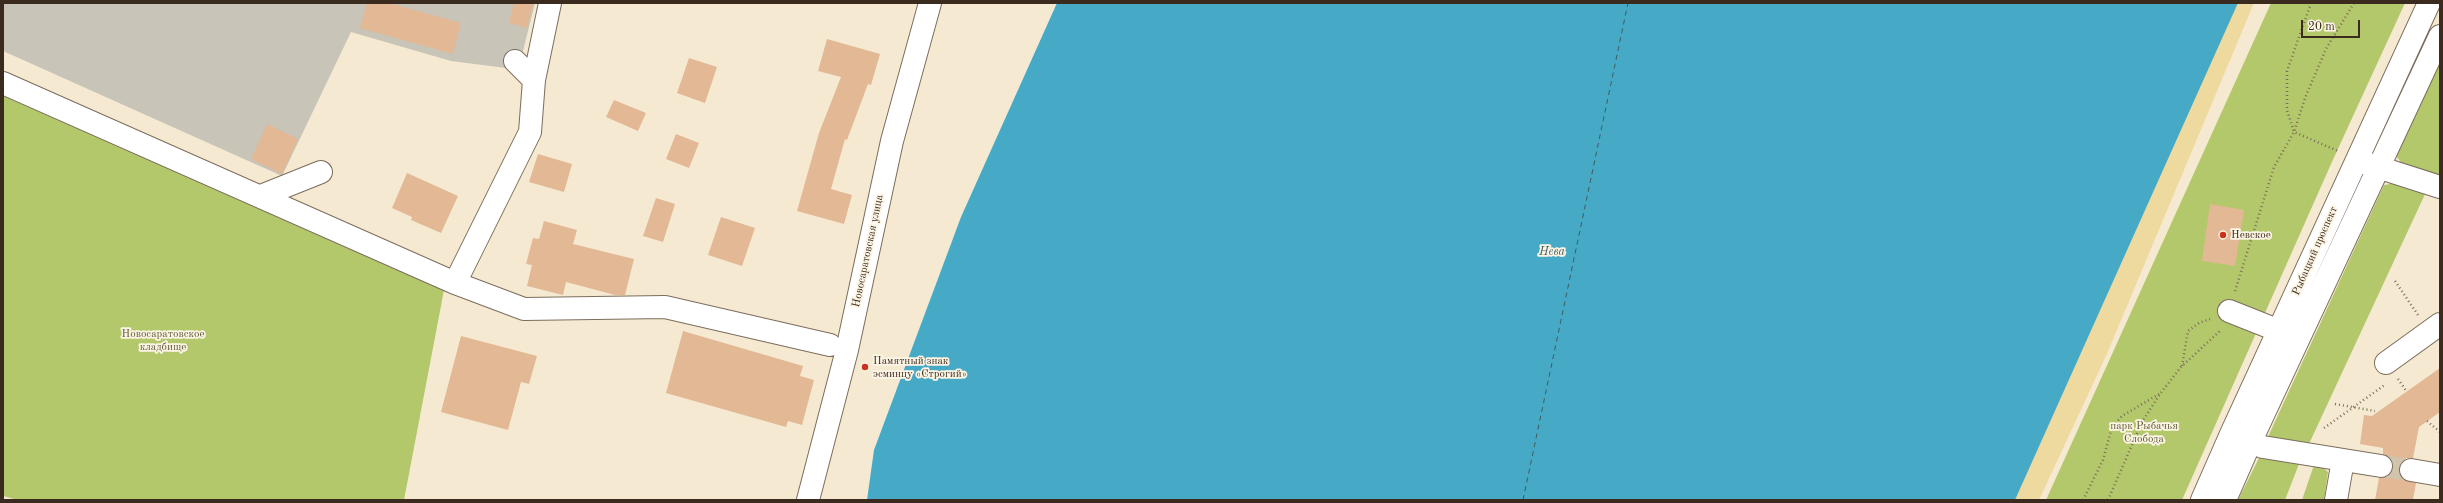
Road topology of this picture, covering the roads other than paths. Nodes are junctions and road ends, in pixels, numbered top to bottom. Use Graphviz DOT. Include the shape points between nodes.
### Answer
graph roads {
  1 [pos="550,3"];
  2 [pos="930,3"];
  3 [pos="2429,3"];
  4 [pos="2440,36"];
  5 [pos="514,61"];
  6 [pos="534,80"];
  7 [pos="3,83"];
  8 [pos="2349,156"];
  9 [pos="2379,168"];
  10 [pos="321,172"];
  11 [pos="2440,187"];
  12 [pos="261,196"];
  13 [pos="455,284"];
  14 [pos="2221,320"];
  15 [pos="2435,328"];
  16 [pos="2279,330"];
  17 [pos="2298,339"];
  18 [pos="830,345"];
  19 [pos="2388,372"];
  20 [pos="2240,438"];
  21 [pos="2343,460"];
  22 [pos="2381,466"];
  23 [pos="2411,470"];
  24 [pos="2440,475"];
  25 [pos="808,500"];
  26 [pos="2202,500"];
  27 [pos="2225,500"];
  28 [pos="2336,500"];
  1 -- 6 [label="street"];
  2 -- 25 [label="street, Новосаратовская улица" via="892,141 848,350"];
  3 -- 8 [label="street, Рыбацкий проспект"];
  4 -- 9 [label="street, Рыбацкий проспект"];
  5 -- 6 [label="street"];
  6 -- 13 [label="street" via="530,132"];
  7 -- 12 [label="street"];
  8 -- 9 [label="street"];
  8 -- 16 [label="street, Рыбацкий проспект"];
  9 -- 11 [label="street"];
  9 -- 17 [label="street, Рыбацкий проспект"];
  10 -- 12 [label="street"];
  12 -- 13 [label="street"];
  13 -- 18 [label="street" via="524,309 665,307"];
  14 -- 16 [label="street"];
  15 -- 19 [label="street"];
  16 -- 17 [label="street"];
  16 -- 20 [label="street, Рыбацкий проспект"];
  17 -- 20 [label="street, Рыбацкий проспект"];
  20 -- 21 [label="street" via="2263,447"];
  20 -- 26 [label="street, Рыбацкий проспект"];
  20 -- 27 [label="street, Рыбацкий проспект"];
  21 -- 22 [label="street"];
  21 -- 28 [label="street"];
  23 -- 24 [label="street"];
}
